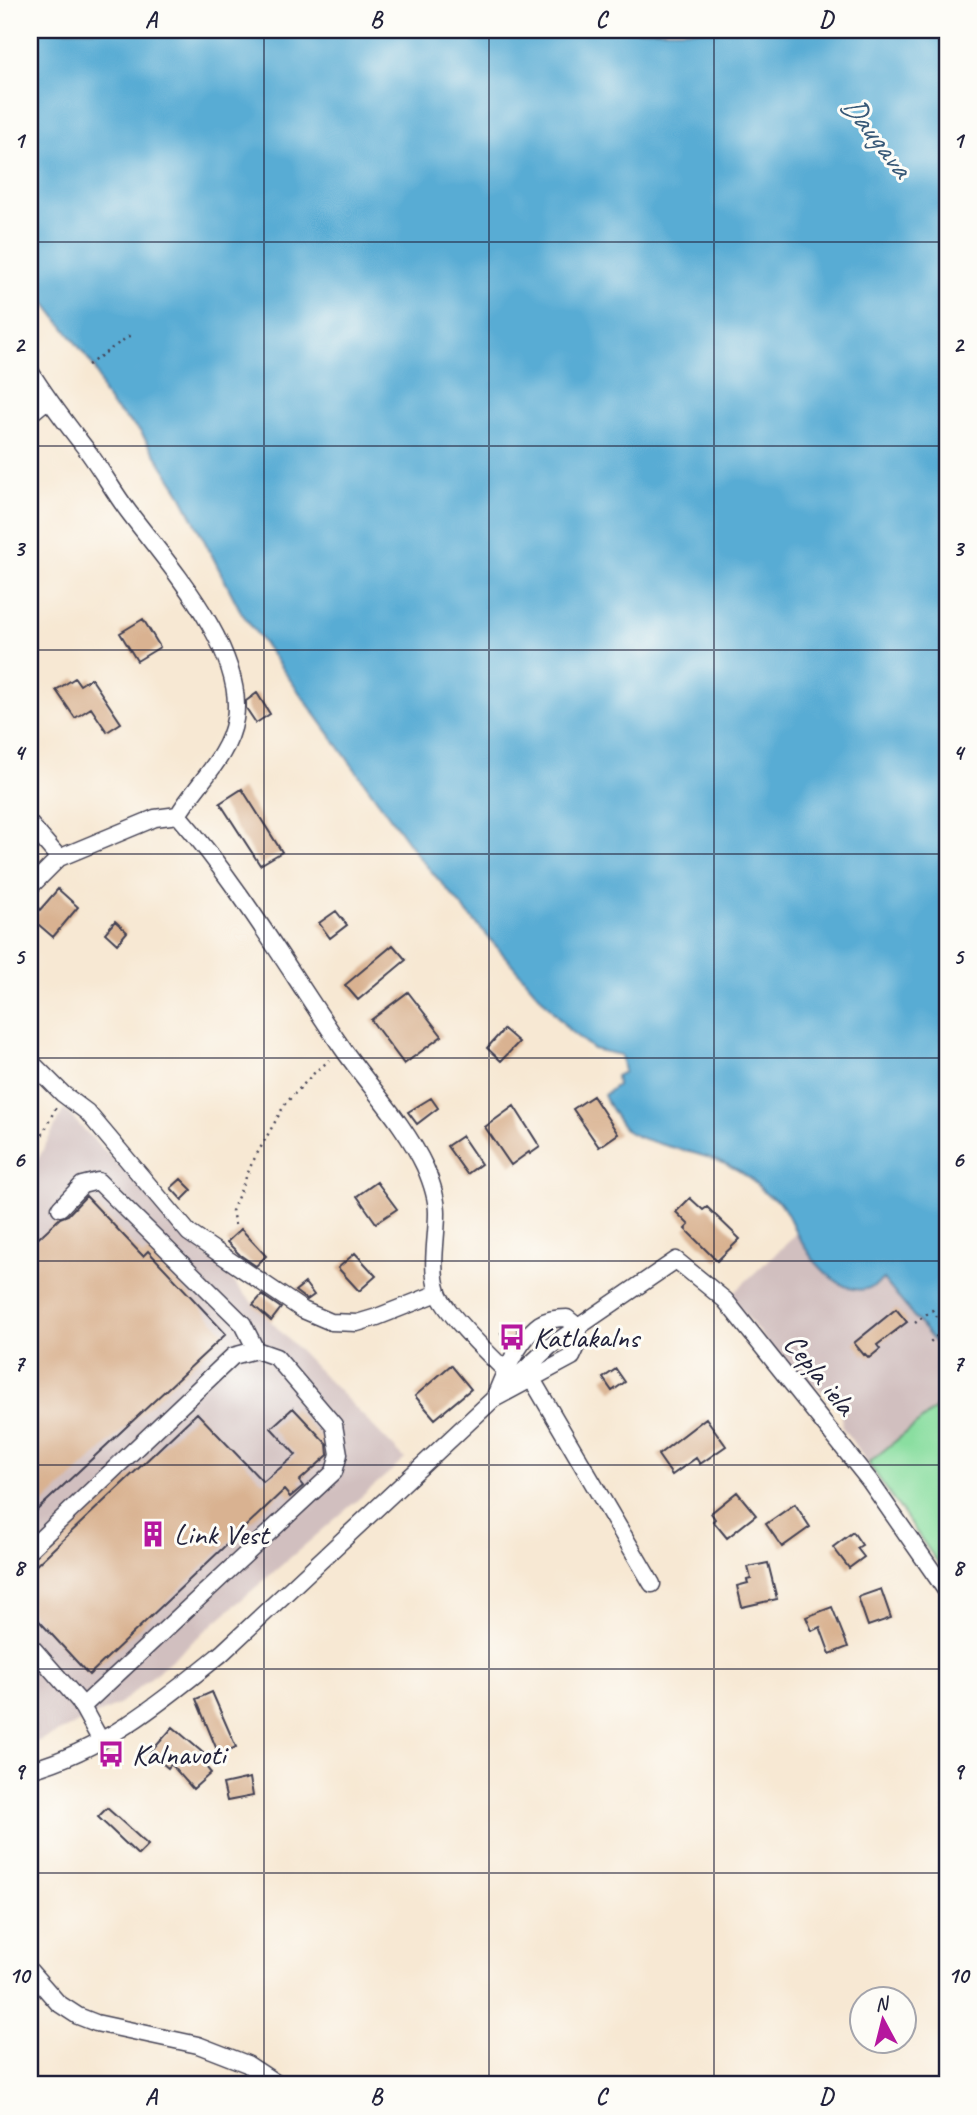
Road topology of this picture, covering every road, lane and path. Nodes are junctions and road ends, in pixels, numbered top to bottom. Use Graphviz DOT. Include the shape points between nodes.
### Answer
graph roads {
  1 [pos="132,334"];
  2 [pos="88,365"];
  3 [pos="30,371"];
  4 [pos="47,400"];
  5 [pos="30,414"];
  6 [pos="178,815"];
  7 [pos="30,824"];
  8 [pos="59,858"];
  9 [pos="30,887"];
  10 [pos="344,1050"];
  11 [pos="30,1060"];
  12 [pos="63,1094"];
  13 [pos="30,1160"];
  14 [pos="60,1208"];
  15 [pos="235,1225"];
  16 [pos="438,1293"];
  17 [pos="915,1323"];
  18 [pos="578,1327"];
  19 [pos="930,1342"];
  20 [pos="256,1350"];
  21 [pos="518,1376"];
  22 [pos="31,1544"];
  23 [pos="652,1584"];
  24 [pos="947,1592"];
  25 [pos="30,1645"];
  26 [pos="82,1707"];
  27 [pos="100,1741"];
  28 [pos="30,1770"];
  29 [pos="30,1971"];
  30 [pos="279,2085"];
  1 -- 2 [label="path"];
  3 -- 4 [label="street"];
  4 -- 5 [label="street"];
  4 -- 6 [label="street" via="206,618 233,681 231,736"];
  6 -- 8 [label="street" via="155,818"];
  6 -- 10 [label="street" via="260,925"];
  7 -- 8 [label="street"];
  8 -- 9 [label="street"];
  10 -- 15 [label="path" via="285,1104 232,1211"];
  10 -- 16 [label="street" via="410,1142 436,1197"];
  11 -- 12 [label="street"];
  12 -- 13 [label="path"];
  12 -- 16 [label="street" via="87,1112 189,1233 303,1310 331,1322 357,1322"];
  14 -- 20 [label="street" via="82,1185 98,1181 243,1324"];
  16 -- 21 [label="street" via="450,1312"];
  17 -- 19 [label="path" via="932,1310 946,1328"];
  18 -- 21 [label="street"];
  18 -- 21 [label="street" via="567,1318 541,1324 521,1346"];
  18 -- 24 [label="street, Cepļa iela" via="676,1260 725,1300 869,1480"];
  20 -- 22 [label="street" via="233,1356"];
  20 -- 26 [label="street" via="276,1357 334,1425 339,1454 334,1472"];
  21 -- 23 [label="street" via="536,1386"];
  21 -- 27 [label="street" via="222,1653 167,1698"];
  25 -- 26 [label="street"];
  26 -- 27 [label="street"];
  27 -- 28 [label="street"];
  29 -- 30 [label="street" via="58,2003 78,2016 198,2045 247,2064"];
}
